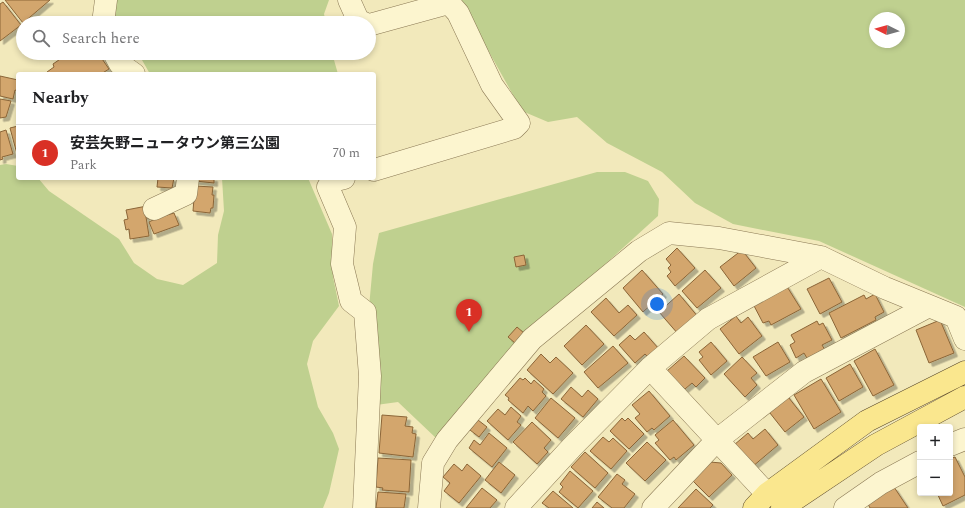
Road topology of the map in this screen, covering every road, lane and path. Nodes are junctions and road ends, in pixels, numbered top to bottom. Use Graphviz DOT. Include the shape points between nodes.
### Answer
graph roads {
  1 [pos="106,0"];
  2 [pos="349,0"];
  3 [pos="104,16"];
  4 [pos="356,16"];
  5 [pos="376,23"];
  6 [pos="118,60"];
  7 [pos="131,72"];
  8 [pos="376,169"];
  9 [pos="188,180"];
  10 [pos="336,180"];
  11 [pos="154,209"];
  12 [pos="821,257"];
  13 [pos="927,307"];
  14 [pos="965,338"];
  15 [pos="650,368"];
  16 [pos="965,372"];
  17 [pos="965,397"];
  18 [pos="965,439"];
  19 [pos="716,440"];
  20 [pos="953,444"];
  21 [pos="917,464"];
  22 [pos="768,503"];
  23 [pos="364,508"];
  24 [pos="429,508"];
  25 [pos="516,508"];
  26 [pos="653,508"];
  27 [pos="845,508"];
  1 -- 3 [label="street"];
  2 -- 4 [label="street"];
  5 -- 8 [label="street" via="449,3 458,13 492,85 519,122 514,128"];
  6 -- 7 [label="street"];
  9 -- 11 [label="street" via="186,194"];
  10 -- 23 [label="street" via="328,187 345,227 342,264 351,301 365,312 370,376"];
  12 -- 13 [label="street"];
  12 -- 15 [label="street" via="708,319"];
  12 -- 24 [label="street" via="719,238 668,233 639,251 532,339 447,440 433,463"];
  13 -- 14 [label="street" via="956,317"];
  13 -- 19 [label="street" via="804,372"];
  15 -- 19 [label="street"];
  15 -- 25 [label="street"];
  16 -- 22 [label="main road" via="867,422"];
  17 -- 22 [label="main road"];
  18 -- 20 [label="street"];
  19 -- 22 [label="street"];
  19 -- 26 [label="street"];
  21 -- 27 [label="street" via="881,483"];
}
